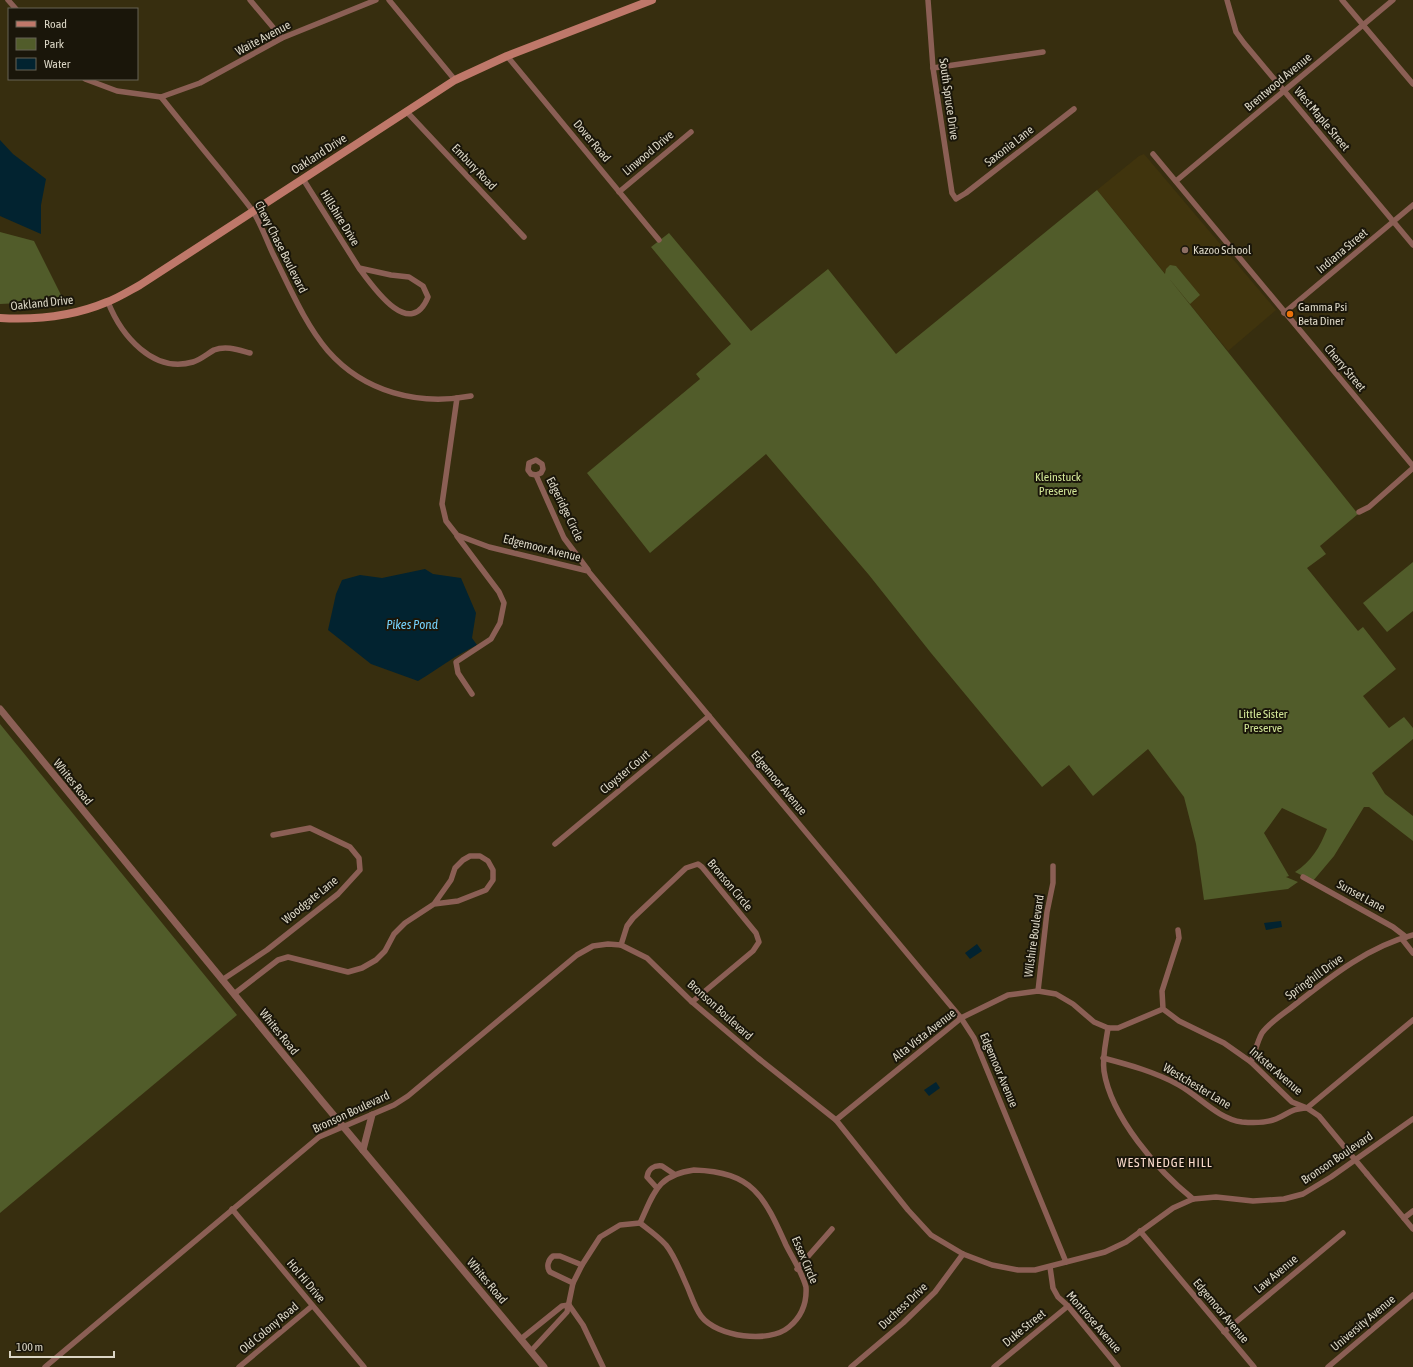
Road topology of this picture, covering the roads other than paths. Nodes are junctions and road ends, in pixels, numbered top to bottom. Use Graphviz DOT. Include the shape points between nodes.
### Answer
graph roads {
  1 [pos="8,0"];
  2 [pos="250,0"];
  3 [pos="376,0"];
  4 [pos="389,0"];
  5 [pos="652,0"];
  6 [pos="928,0"];
  7 [pos="1227,0"];
  8 [pos="1342,0"];
  9 [pos="1393,0"];
  10 [pos="15,8"];
  11 [pos="1363,26"];
  12 [pos="282,38"];
  13 [pos="1043,52"];
  14 [pos="507,56"];
  15 [pos="933,68"];
  16 [pos="87,80"];
  17 [pos="455,80"];
  18 [pos="1413,84"];
  19 [pos="1285,91"];
  20 [pos="161,97"];
  21 [pos="1074,109"];
  22 [pos="407,112"];
  23 [pos="691,132"];
  24 [pos="1153,154"];
  25 [pos="303,179"];
  26 [pos="1176,181"];
  27 [pos="619,192"];
  28 [pos="956,199"];
  29 [pos="1413,205"];
  30 [pos="253,211"];
  31 [pos="1393,222"];
  32 [pos="524,237"];
  33 [pos="660,240"];
  34 [pos="1413,246"];
  35 [pos="359,268"];
  36 [pos="108,302"];
  37 [pos="1284,313"];
  38 [pos="0,318"];
  39 [pos="250,353"];
  40 [pos="471,396"];
  41 [pos="457,398"];
  42 [pos="1413,467"];
  43 [pos="536,475"];
  44 [pos="1359,512"];
  45 [pos="457,535"];
  46 [pos="588,571"];
  47 [pos="472,694"];
  48 [pos="0,709"];
  49 [pos="709,716"];
  50 [pos="273,835"];
  51 [pos="555,844"];
  52 [pos="1053,866"];
  53 [pos="1303,877"];
  54 [pos="434,904"];
  55 [pos="1178,930"];
  56 [pos="1413,935"];
  57 [pos="1404,938"];
  58 [pos="621,945"];
  59 [pos="1413,953"];
  60 [pos="222,980"];
  61 [pos="1038,991"];
  62 [pos="234,994"];
  63 [pos="692,1002"];
  64 [pos="1163,1009"];
  65 [pos="961,1018"];
  66 [pos="1413,1020"];
  67 [pos="1108,1028"];
  68 [pos="1103,1058"];
  69 [pos="1252,1062"];
  70 [pos="1307,1108"];
  71 [pos="372,1115"];
  72 [pos="1413,1119"];
  73 [pos="836,1120"];
  74 [pos="344,1128"];
  75 [pos="363,1150"];
  76 [pos="674,1174"];
  77 [pos="656,1187"];
  78 [pos="1193,1200"];
  79 [pos="232,1209"];
  80 [pos="1413,1211"];
  81 [pos="1404,1218"];
  82 [pos="640,1223"];
  83 [pos="832,1229"];
  84 [pos="1413,1229"];
  85 [pos="1140,1231"];
  86 [pos="1342,1233"];
  87 [pos="963,1254"];
  88 [pos="1066,1262"];
  89 [pos="582,1265"];
  90 [pos="1050,1267"];
  91 [pos="798,1269"];
  92 [pos="573,1283"];
  93 [pos="1413,1295"];
  94 [pos="569,1305"];
  95 [pos="312,1306"];
  96 [pos="1068,1306"];
  97 [pos="1224,1332"];
  98 [pos="521,1339"];
  99 [pos="531,1351"];
  100 [pos="45,1367"];
  101 [pos="240,1367"];
  102 [pos="364,1367"];
  103 [pos="544,1367"];
  104 [pos="603,1367"];
  105 [pos="851,1367"];
  106 [pos="994,1367"];
  107 [pos="1118,1367"];
  108 [pos="1254,1367"];
  109 [pos="1328,1367"];
  1 -- 10 [label="street"];
  2 -- 12 [label="street"];
  3 -- 12 [label="street, Waite Avenue"];
  4 -- 17 [label="street"];
  5 -- 14 [label="main road, Oakland Drive"];
  6 -- 15 [label="street, South Spruce Drive"];
  7 -- 19 [label="street, West Maple Street" via="1236,32"];
  8 -- 11 [label="street"];
  9 -- 11 [label="street, Brentwood Avenue"];
  11 -- 18 [label="street"];
  11 -- 19 [label="street, Brentwood Avenue"];
  12 -- 20 [label="street, Waite Avenue" via="200,83"];
  13 -- 15 [label="street"];
  14 -- 17 [label="main road, Oakland Drive"];
  14 -- 27 [label="street, Dover Road"];
  15 -- 28 [label="street, South Spruce Drive" via="952,193"];
  16 -- 20 [label="street" via="117,91"];
  17 -- 22 [label="main road, Oakland Drive"];
  19 -- 26 [label="street, Brentwood Avenue"];
  19 -- 31 [label="street, West Maple Street"];
  20 -- 30 [label="street, Chevy Chase Boulevard"];
  21 -- 28 [label="street, Saxonia Lane"];
  22 -- 25 [label="main road, Oakland Drive"];
  22 -- 32 [label="street, Embury Road"];
  23 -- 27 [label="street, Linwood Drive"];
  24 -- 26 [label="street, Cherry Street"];
  25 -- 30 [label="main road, Oakland Drive"];
  25 -- 35 [label="street, Hillshire Drive"];
  26 -- 37 [label="street, Cherry Street"];
  27 -- 33 [label="street, Dover Road"];
  29 -- 31 [label="street, Indiana Street"];
  30 -- 36 [label="main road, Oakland Drive" via="140,286"];
  30 -- 41 [label="street, Chevy Chase Boulevard" via="297,303 316,335 336,360 360,378 392,393 423,398"];
  31 -- 34 [label="street, West Maple Street"];
  31 -- 37 [label="street, Indiana Street"];
  35 -- 35 [label="street, Hillshire Drive" via="409,277 423,286 428,297 425,305 419,311 406,313 389,306"];
  36 -- 38 [label="main road, Oakland Drive" via="66,314 22,319"];
  36 -- 39 [label="street" via="115,319 133,342 162,363 171,365 193,362 220,348"];
  37 -- 42 [label="street, Cherry Street"];
  40 -- 41 [label="street, Chevy Chase Boulevard"];
  41 -- 45 [label="street" via="442,504 446,521"];
  42 -- 44 [label="street" via="1369,507"];
  43 -- 46 [label="street, Edgeridge Circle" via="564,538"];
  45 -- 46 [label="street, Edgemoor Avenue" via="489,547"];
  45 -- 47 [label="street" via="499,592 504,603 500,623 491,639 456,662 458,673"];
  46 -- 49 [label="street, Edgemoor Avenue"];
  48 -- 60 [label="street, Whites Road"];
  49 -- 51 [label="street, Cloyster Court"];
  49 -- 65 [label="street, Edgemoor Avenue"];
  50 -- 60 [label="street, Woodgate Lane" via="310,828 350,847 359,858 360,870 338,894 267,950"];
  52 -- 61 [label="street, Wilshire Boulevard" via="1053,883"];
  53 -- 57 [label="street, Sunset Lane" via="1393,927"];
  54 -- 54 [label="street" via="458,901 486,890 493,880 493,870 488,861 480,856 470,856 463,860 455,868 452,880"];
  54 -- 62 [label="street" via="405,923 394,934 385,952 362,968 348,972 288,957 278,960"];
  55 -- 64 [label="street" via="1179,938 1162,991"];
  56 -- 57 [label="street, Springhill Drive"];
  57 -- 59 [label="street, Sunset Lane"];
  57 -- 69 [label="street, Springhill Drive" via="1371,951 1334,975 1274,1021 1262,1033"];
  58 -- 63 [label="street, Bronson Boulevard" via="647,958"];
  58 -- 63 [label="street, Bronson Circle" via="627,926 633,918 686,868 698,864 756,933 759,942 753,951"];
  58 -- 71 [label="street, Bronson Boulevard" via="600,944 577,955 408,1096"];
  60 -- 62 [label="street, Whites Road"];
  61 -- 65 [label="street, Alta Vista Avenue" via="1008,994"];
  61 -- 67 [label="street, Wilshire Boulevard" via="1056,994 1073,1004 1094,1022"];
  62 -- 74 [label="street, Whites Road"];
  63 -- 73 [label="street, Bronson Boulevard"];
  64 -- 67 [label="street" via="1118,1028"];
  64 -- 69 [label="street, Inkster Avenue" via="1179,1021 1218,1040"];
  65 -- 73 [label="street, Alta Vista Avenue"];
  65 -- 88 [label="street, Edgemoor Avenue" via="974,1038"];
  66 -- 70 [label="street, Westchester Lane"];
  67 -- 68 [label="street"];
  68 -- 70 [label="street, Westchester Lane" via="1158,1074 1218,1112 1240,1121 1268,1121 1292,1109"];
  68 -- 78 [label="street" via="1109,1089 1128,1127 1157,1167"];
  69 -- 70 [label="street, Inkster Avenue" via="1292,1102"];
  70 -- 81 [label="street, Inkster Avenue, bridge" via="1318,1116"];
  71 -- 74 [label="street, Bronson Boulevard"];
  71 -- 75 [label="street"];
  72 -- 78 [label="street, Bronson Boulevard" via="1303,1194 1284,1199 1253,1201 1216,1197"];
  73 -- 87 [label="street, Bronson Boulevard" via="922,1226 931,1235"];
  74 -- 75 [label="street, Whites Road"];
  74 -- 79 [label="street, Bronson Boulevard" via="319,1137"];
  75 -- 98 [label="street, Whites Road"];
  76 -- 77 [label="street, Essex Circle"];
  76 -- 77 [label="street" via="662,1166 654,1166 647,1177"];
  76 -- 91 [label="street, Essex Circle" via="694,1170 713,1171 733,1176 751,1186 766,1202"];
  77 -- 82 [label="street"];
  78 -- 85 [label="street, Bronson Boulevard" via="1172,1208"];
  79 -- 95 [label="street, Hol Hi Drive"];
  79 -- 100 [label="street, Bronson Boulevard"];
  80 -- 81 [label="street"];
  81 -- 84 [label="street, Inkster Avenue"];
  82 -- 89 [label="street" via="620,1226 600,1237"];
  82 -- 91 [label="street, Essex Circle" via="667,1246 701,1316 709,1324 731,1333 770,1336 783,1332 795,1321 803,1310 807,1295 804,1280"];
  83 -- 91 [label="street"];
  85 -- 88 [label="street, Bronson Boulevard" via="1113,1249"];
  85 -- 97 [label="street, Edgemoor Avenue"];
  86 -- 97 [label="street, Law Avenue"];
  87 -- 90 [label="street, Bronson Boulevard" via="992,1265 1018,1270"];
  87 -- 105 [label="street, Duchess Drive" via="934,1292 903,1323"];
  88 -- 90 [label="street, Bronson Boulevard"];
  89 -- 92 [label="street"];
  89 -- 92 [label="street" via="558,1256 553,1256 549,1261 550,1272"];
  90 -- 96 [label="street, Montrose Avenue" via="1053,1288"];
  92 -- 94 [label="street"];
  93 -- 109 [label="street, University Avenue"];
  94 -- 98 [label="street" via="562,1306"];
  94 -- 99 [label="street" via="567,1312 554,1328"];
  94 -- 104 [label="street" via="583,1325"];
  95 -- 101 [label="street, Old Colony Road"];
  95 -- 102 [label="street, Hol Hi Drive"];
  96 -- 106 [label="street, Duke Street"];
  96 -- 107 [label="street, Montrose Avenue"];
  97 -- 108 [label="street, Edgemoor Avenue"];
  98 -- 99 [label="street, Whites Road"];
  99 -- 103 [label="street, Whites Road"];
}
